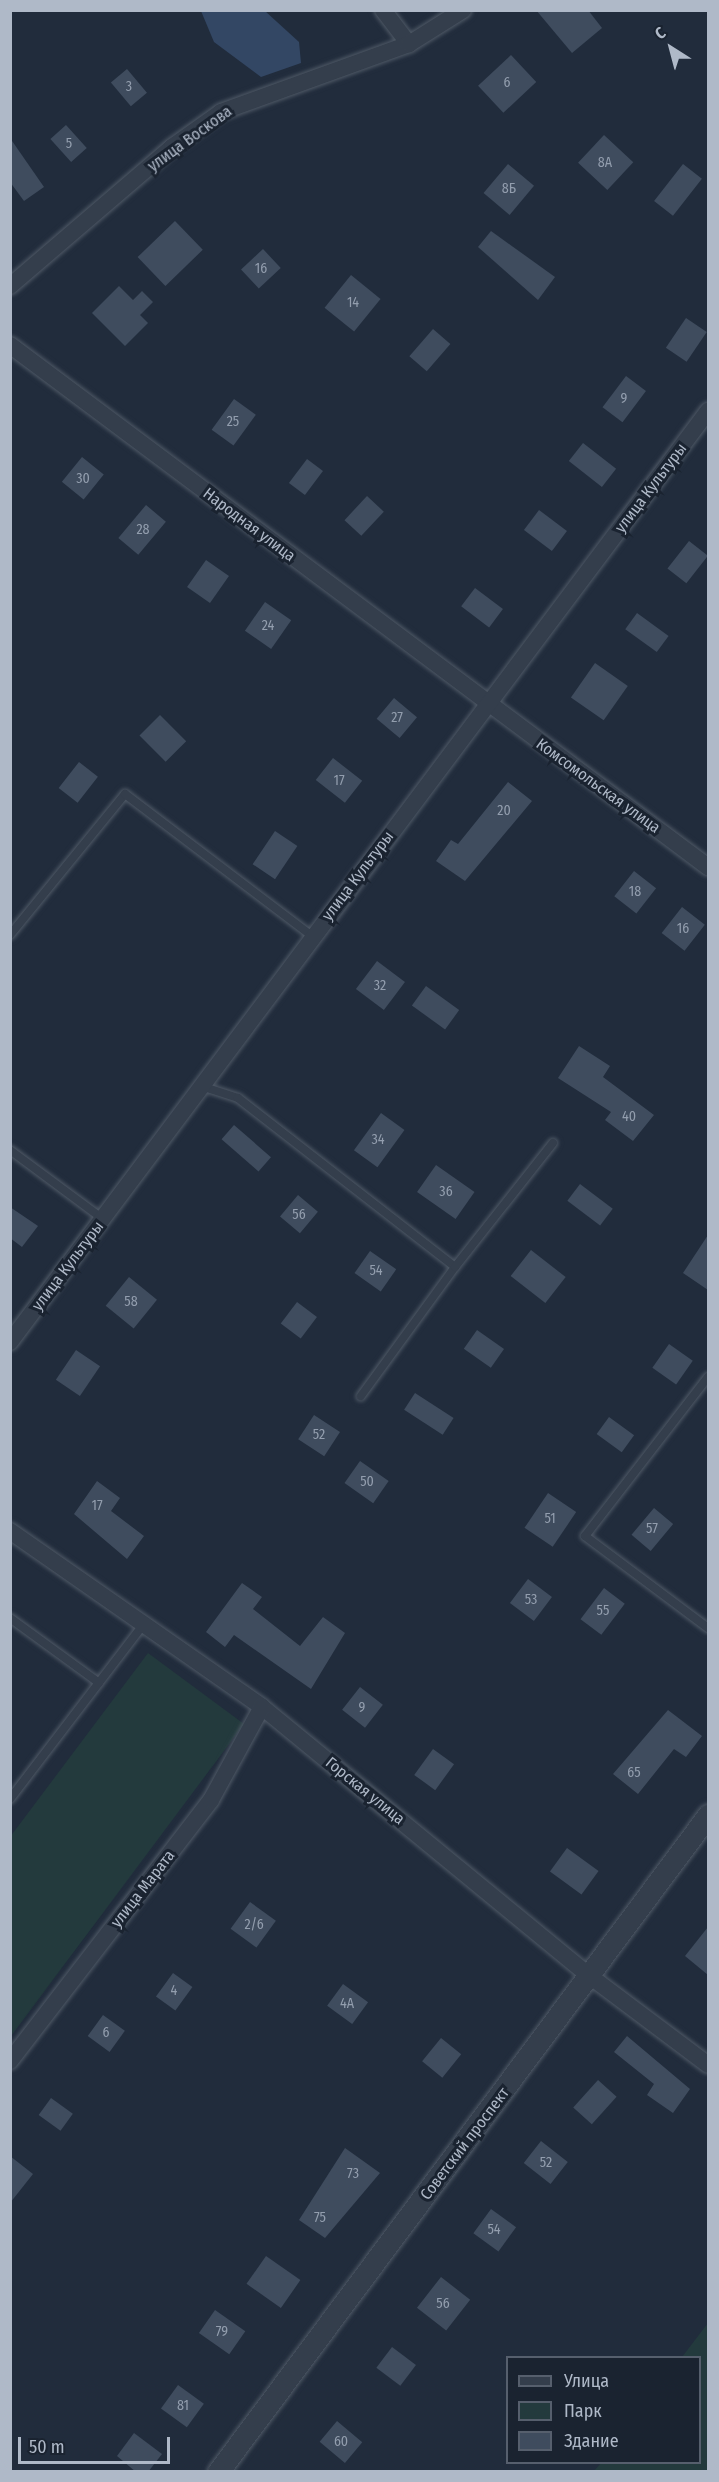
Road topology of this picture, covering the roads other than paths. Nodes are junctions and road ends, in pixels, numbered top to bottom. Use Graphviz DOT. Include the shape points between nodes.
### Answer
graph roads {
  1 [pos="383,10"];
  2 [pos="463,10"];
  3 [pos="409,44"];
  4 [pos="10,286"];
  5 [pos="10,345"];
  6 [pos="708,411"];
  7 [pos="488,705"];
  8 [pos="708,867"];
  9 [pos="10,935"];
  10 [pos="312,936"];
  11 [pos="201,1086"];
  12 [pos="553,1143"];
  13 [pos="10,1150"];
  14 [pos="104,1219"];
  15 [pos="455,1267"];
  16 [pos="10,1342"];
  17 [pos="708,1377"];
  18 [pos="361,1396"];
  19 [pos="10,1531"];
  20 [pos="10,1618"];
  21 [pos="143,1625"];
  22 [pos="708,1628"];
  23 [pos="99,1683"];
  24 [pos="262,1707"];
  25 [pos="10,1799"];
  26 [pos="708,1815"];
  27 [pos="591,1977"];
  28 [pos="10,2061"];
  29 [pos="708,2065"];
  30 [pos="218,2472"];
  1 -- 3 [label="street"];
  2 -- 3 [label="street, улица Воскова"];
  3 -- 4 [label="street, улица Воскова" via="221,112 172,147"];
  5 -- 7 [label="street, Народная улица"];
  6 -- 7 [label="street, улица Культуры"];
  7 -- 8 [label="street, Комсомольская улица"];
  7 -- 10 [label="street, улица Культуры"];
  9 -- 10 [label="lane" via="125,794"];
  10 -- 11 [label="street, улица Культуры"];
  11 -- 14 [label="street, улица Культуры"];
  11 -- 15 [label="lane" via="238,1098"];
  12 -- 15 [label="lane"];
  13 -- 14 [label="lane"];
  14 -- 16 [label="street, улица Культуры"];
  15 -- 18 [label="lane"];
  17 -- 22 [label="lane" via="585,1536"];
  19 -- 21 [label="street, Горская улица"];
  20 -- 23 [label="lane"];
  21 -- 23 [label="lane"];
  21 -- 24 [label="street, Горская улица"];
  23 -- 25 [label="lane"];
  24 -- 27 [label="street, Горская улица"];
  24 -- 28 [label="street, улица Марата" via="211,1800"];
  26 -- 27 [label="street, Советский проспект"];
  27 -- 29 [label="street, Горская улица"];
  27 -- 30 [label="street, Советский проспект"];
}
